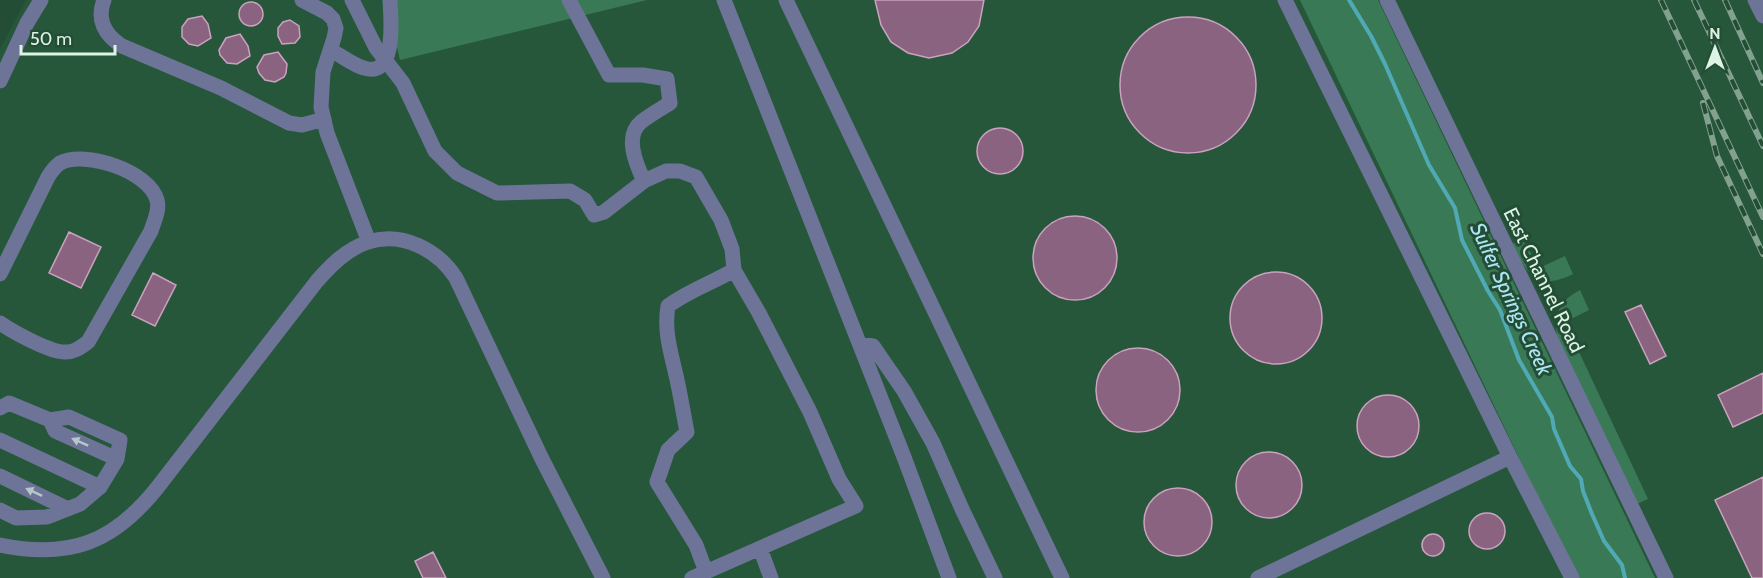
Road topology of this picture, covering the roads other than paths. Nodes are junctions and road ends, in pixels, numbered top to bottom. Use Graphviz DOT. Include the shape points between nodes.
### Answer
graph roads {
  1 [pos="41,0"];
  2 [pos="104,0"];
  3 [pos="302,0"];
  4 [pos="352,0"];
  5 [pos="390,0"];
  6 [pos="569,0"];
  7 [pos="724,0"];
  8 [pos="786,0"];
  9 [pos="1285,0"];
  10 [pos="1387,0"];
  11 [pos="1755,0"];
  12 [pos="1763,16"];
  13 [pos="330,50"];
  14 [pos="385,61"];
  15 [pos="0,81"];
  16 [pos="324,119"];
  17 [pos="644,181"];
  18 [pos="369,242"];
  19 [pos="1,268"];
  20 [pos="734,270"];
  21 [pos="0,323"];
  22 [pos="860,344"];
  23 [pos="0,408"];
  24 [pos="0,440"];
  25 [pos="1510,457"];
  26 [pos="0,476"];
  27 [pos="100,487"];
  28 [pos="68,509"];
  29 [pos="0,510"];
  30 [pos="0,545"];
  31 [pos="760,548"];
  32 [pos="699,575"];
  33 [pos="603,578"];
  34 [pos="771,578"];
  35 [pos="949,578"];
  36 [pos="995,578"];
  37 [pos="1062,578"];
  38 [pos="1258,578"];
  39 [pos="1572,578"];
  40 [pos="1666,578"];
  1 -- 15 [label="street"];
  2 -- 16 [label="street" via="101,21 122,46 221,87 289,123 302,125"];
  3 -- 13 [label="street" via="333,19 336,28"];
  4 -- 14 [label="street"];
  5 -- 14 [label="street" via="390,42"];
  6 -- 17 [label="street" via="609,75 667,79 670,103 639,123 633,140 632,151"];
  7 -- 22 [label="street"];
  8 -- 37 [label="street"];
  9 -- 25 [label="street"];
  10 -- 40 [label="street, East Channel Road"];
  11 -- 12 [label="street"];
  13 -- 14 [label="street" via="363,68 377,68"];
  13 -- 16 [label="street" via="322,72"];
  14 -- 17 [label="street" via="403,83 435,151 457,173 497,193 570,191 585,200 594,215 604,212"];
  16 -- 18 [label="street"];
  17 -- 20 [label="street" via="666,171 696,177 721,220 732,249"];
  18 -- 30 [label="street" via="335,262 317,281 139,511 95,540 70,548 19,549"];
  18 -- 33 [label="street" via="386,239 421,246 449,267"];
  19 -- 21 [label="street" via="48,177 60,164 75,159 110,163 150,187 157,200 151,231 88,342 65,352"];
  20 -- 31 [label="street" via="856,506"];
  20 -- 32 [label="street" via="681,296 668,306 665,320 687,432 668,450 657,482 696,545"];
  22 -- 35 [label="street"];
  22 -- 36 [label="street" via="873,346 904,391 933,443"];
  27 -- 23 [label="street, one-way" via="117,459 120,440 69,417 50,420 9,403"];
  24 -- 27 [label="street"];
  25 -- 38 [label="street"];
  25 -- 39 [label="street"];
  28 -- 26 [label="street, one-way"];
  27 -- 28 [label="street"];
  28 -- 29 [label="street" via="47,517 16,518"];
  31 -- 32 [label="street"];
  31 -- 34 [label="street"];
}
